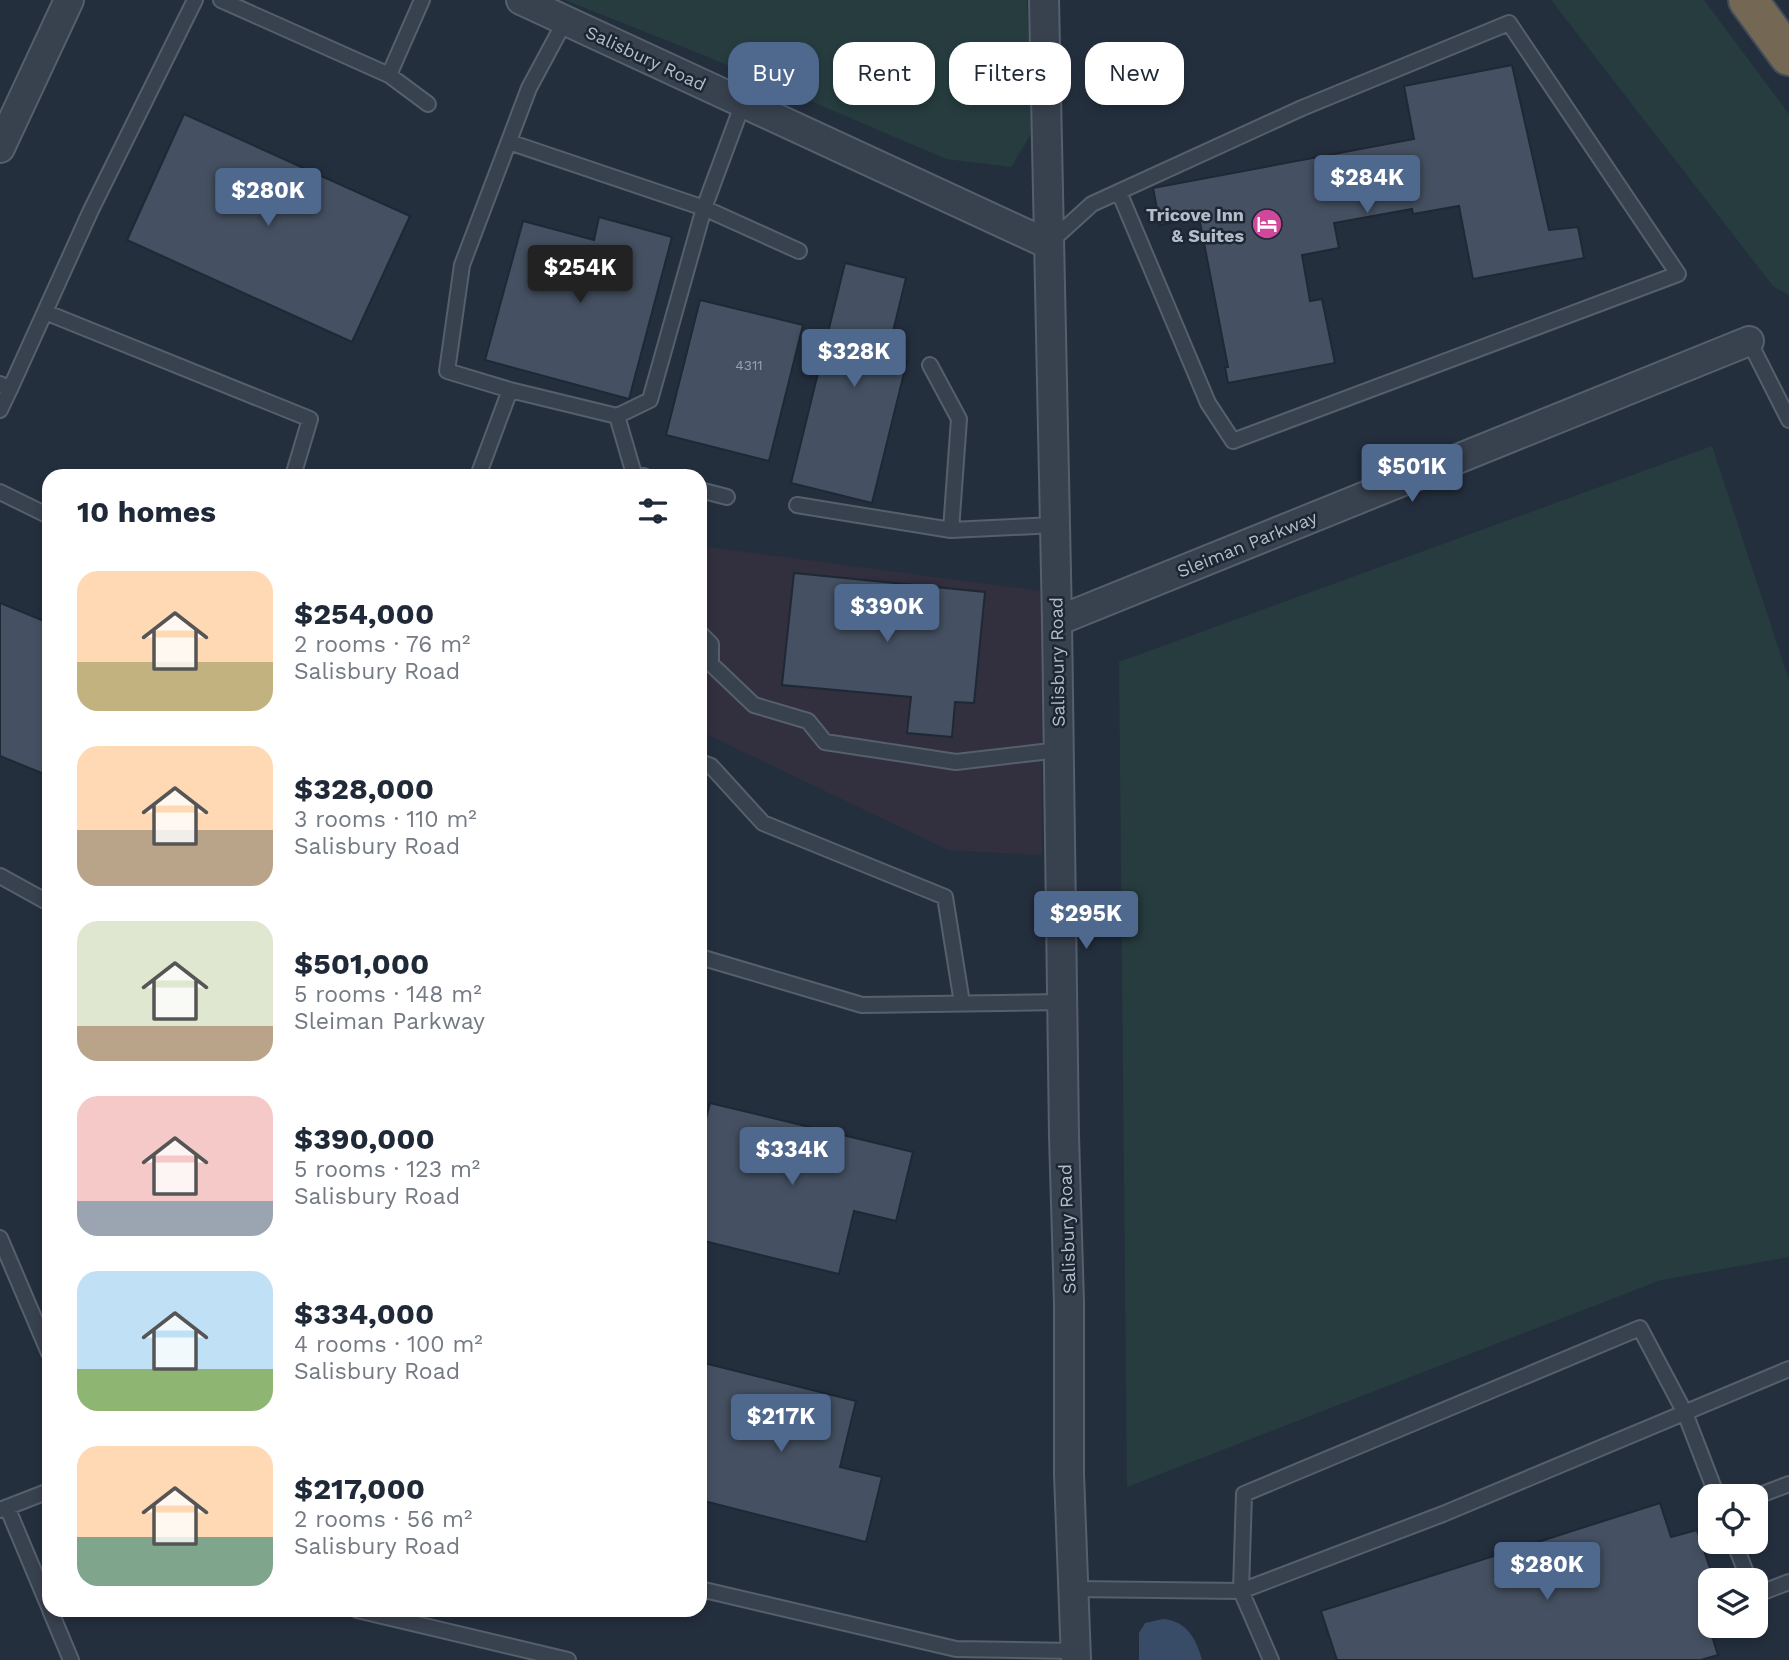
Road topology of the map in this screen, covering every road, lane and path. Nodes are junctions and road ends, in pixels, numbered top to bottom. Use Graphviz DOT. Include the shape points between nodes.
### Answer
graph roads {
  1 [pos="69,0"];
  2 [pos="195,0"];
  3 [pos="221,0"];
  4 [pos="422,0"];
  5 [pos="521,0"];
  6 [pos="1044,0"];
  7 [pos="1748,0"];
  8 [pos="565,21"];
  9 [pos="1789,56"];
  10 [pos="389,75"];
  11 [pos="728,96"];
  12 [pos="428,103"];
  13 [pos="742,105"];
  14 [pos="747,105"];
  15 [pos="509,142"];
  16 [pos="0,148"];
  17 [pos="1119,192"];
  18 [pos="704,208"];
  19 [pos="1048,244"];
  20 [pos="799,251"];
  21 [pos="45,312"];
  22 [pos="1749,341"];
  23 [pos="930,365"];
  24 [pos="5,386"];
  25 [pos="510,390"];
  26 [pos="0,410"];
  27 [pos="617,416"];
  28 [pos="1789,420"];
  29 [pos="295,469"];
  30 [pos="481,469"];
  31 [pos="633,469"];
  32 [pos="0,492"];
  33 [pos="707,492"];
  34 [pos="727,497"];
  35 [pos="797,505"];
  36 [pos="42,513"];
  37 [pos="1055,525"];
  38 [pos="951,530"];
  39 [pos="1057,621"];
  40 [pos="707,640"];
  41 [pos="1059,750"];
  42 [pos="707,765"];
  43 [pos="0,876"];
  44 [pos="42,899"];
  45 [pos="707,959"];
  46 [pos="1062,1002"];
  47 [pos="962,1003"];
  48 [pos="0,1238"];
  49 [pos="42,1337"];
  50 [pos="1789,1369"];
  51 [pos="1685,1413"];
  52 [pos="1712,1484"];
  53 [pos="1789,1484"];
  54 [pos="1768,1492"];
  55 [pos="42,1494"];
  56 [pos="4,1509"];
  57 [pos="1789,1582"];
  58 [pos="1073,1589"];
  59 [pos="1768,1590"];
  60 [pos="707,1591"];
  61 [pos="1241,1591"];
  62 [pos="42,1592"];
  63 [pos="53,1617"];
  64 [pos="387,1617"];
  65 [pos="1075,1656"];
  66 [pos="71,1660"];
  67 [pos="568,1660"];
  68 [pos="1271,1660"];
  1 -- 16 [label="street"];
  2 -- 21 [label="lane"];
  3 -- 10 [label="lane"];
  4 -- 10 [label="lane"];
  5 -- 8 [label="street, Salisbury Road"];
  6 -- 19 [label="street"];
  7 -- 9 [label="highway"];
  8 -- 11 [label="street, Salisbury Road"];
  8 -- 15 [label="lane" via="529,88"];
  10 -- 12 [label="lane"];
  13 -- 18 [label="lane"];
  14 -- 19 [label="street, Salisbury Road"];
  15 -- 18 [label="lane"];
  15 -- 25 [label="lane" via="462,265 447,371"];
  17 -- 17 [label="lane" via="1302,108 1509,23 1678,274 1233,441 1208,402"];
  17 -- 19 [label="lane" via="1092,204"];
  18 -- 20 [label="lane"];
  18 -- 27 [label="lane" via="650,400"];
  19 -- 37 [label="street, Salisbury Road"];
  21 -- 24 [label="lane"];
  21 -- 29 [label="lane" via="310,419"];
  22 -- 28 [label="lane"];
  22 -- 39 [label="street, Sleiman Parkway"];
  23 -- 38 [label="lane" via="959,419"];
  24 -- 26 [label="lane"];
  25 -- 27 [label="lane"];
  25 -- 30 [label="lane"];
  27 -- 31 [label="lane"];
  32 -- 36 [label="lane"];
  33 -- 34 [label="lane"];
  35 -- 38 [label="lane"];
  37 -- 38 [label="lane"];
  37 -- 39 [label="street, Salisbury Road"];
  39 -- 41 [label="street, Salisbury Road"];
  40 -- 41 [label="lane" via="711,664 754,705 808,721 825,742 956,762"];
  41 -- 46 [label="street, Salisbury Road"];
  42 -- 47 [label="lane" via="763,823 945,897"];
  43 -- 44 [label="lane"];
  45 -- 47 [label="lane" via="862,1005"];
  46 -- 47 [label="lane"];
  46 -- 58 [label="street, Salisbury Road"];
  48 -- 49 [label="lane"];
  50 -- 51 [label="lane"];
  51 -- 52 [label="lane"];
  51 -- 61 [label="lane" via="1443,1514"];
  51 -- 61 [label="lane" via="1640,1328 1244,1494"];
  53 -- 54 [label="lane"];
  55 -- 56 [label="lane"];
  56 -- 62 [label="lane"];
  57 -- 59 [label="lane"];
  58 -- 61 [label="lane"];
  58 -- 65 [label="street, Salisbury Road"];
  60 -- 65 [label="lane" via="956,1649"];
  61 -- 68 [label="lane"];
  63 -- 66 [label="lane"];
  64 -- 67 [label="lane"];
}
